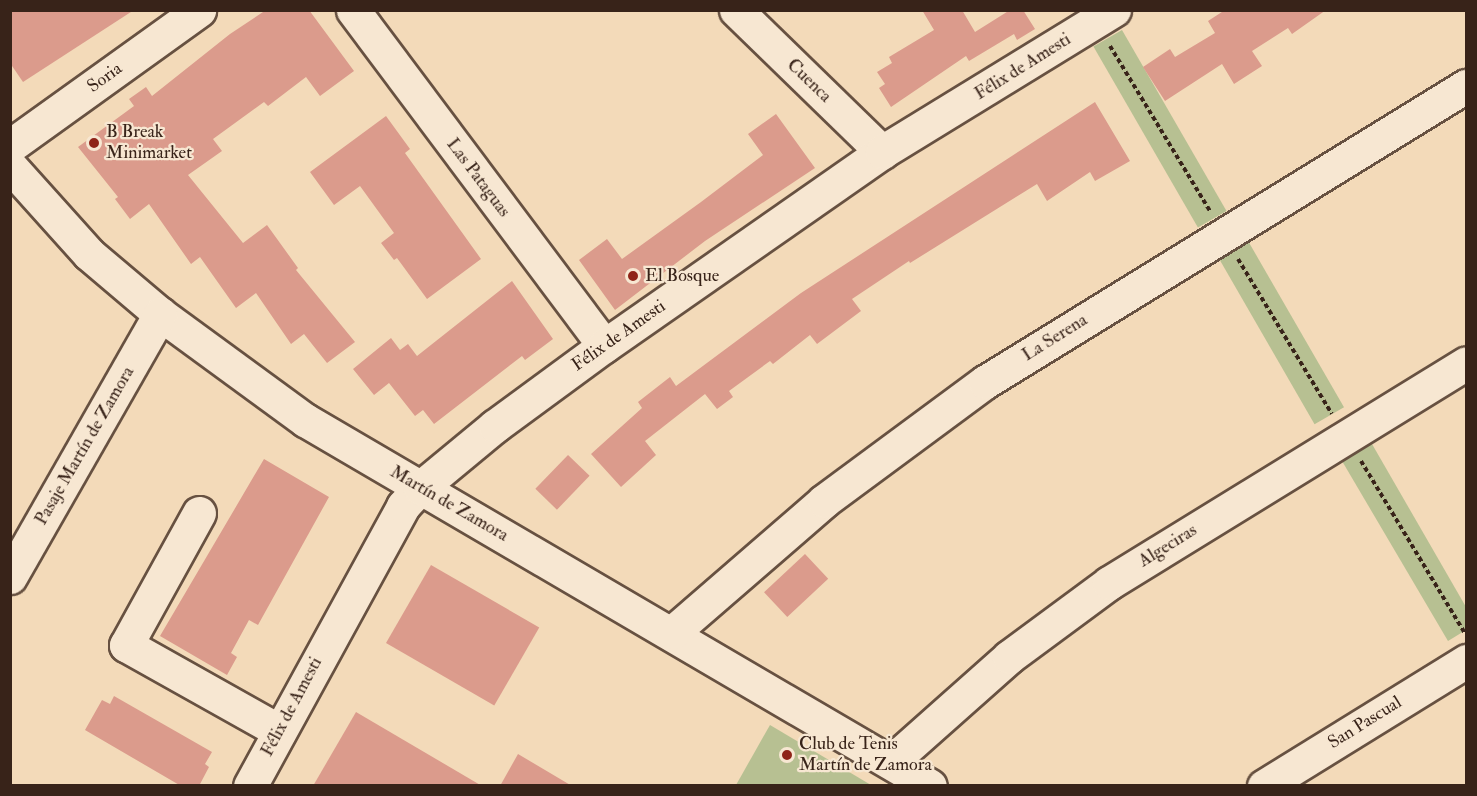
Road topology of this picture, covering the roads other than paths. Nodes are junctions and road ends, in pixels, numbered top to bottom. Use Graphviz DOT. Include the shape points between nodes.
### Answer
graph roads {
  1 [pos="199,10"];
  2 [pos="353,10"];
  3 [pos="736,10"];
  4 [pos="1105,16"];
  5 [pos="1467,86"];
  6 [pos="10,146"];
  7 [pos="882,152"];
  8 [pos="10,166"];
  9 [pos="160,315"];
  10 [pos="604,346"];
  11 [pos="1467,363"];
  12 [pos="420,488"];
  13 [pos="199,513"];
  14 [pos="10,577"];
  15 [pos="673,632"];
  16 [pos="1467,661"];
  17 [pos="279,731"];
  18 [pos="892,761"];
  19 [pos="250,786"];
  20 [pos="930,786"];
  21 [pos="1264,786"];
  1 -- 6 [label="street, Soria"];
  2 -- 10 [label="street, Las Pataguas"];
  3 -- 7 [label="street, Cuenca"];
  4 -- 7 [label="street, Félix de Amesti"];
  5 -- 15 [label="street, La Serena" via="929,421 816,508"];
  7 -- 10 [label="street, Félix de Amesti"];
  8 -- 9 [label="street, Martín de Zamora" via="89,254"];
  9 -- 12 [label="street, Martín de Zamora" via="305,420"];
  9 -- 14 [label="street, Pasaje Martín de Zamora"];
  10 -- 12 [label="street, Félix de Amesti" via="495,426"];
  11 -- 18 [label="street, Algeciras" via="1161,549 1058,619 977,684"];
  12 -- 15 [label="street, Martín de Zamora"];
  12 -- 17 [label="street, Félix de Amesti" via="403,506"];
  13 -- 17 [label="street" via="126,645"];
  15 -- 18 [label="street, Martín de Zamora"];
  16 -- 21 [label="street, San Pascual"];
  17 -- 19 [label="street, Félix de Amesti"];
  18 -- 20 [label="street, Martín de Zamora"];
}
